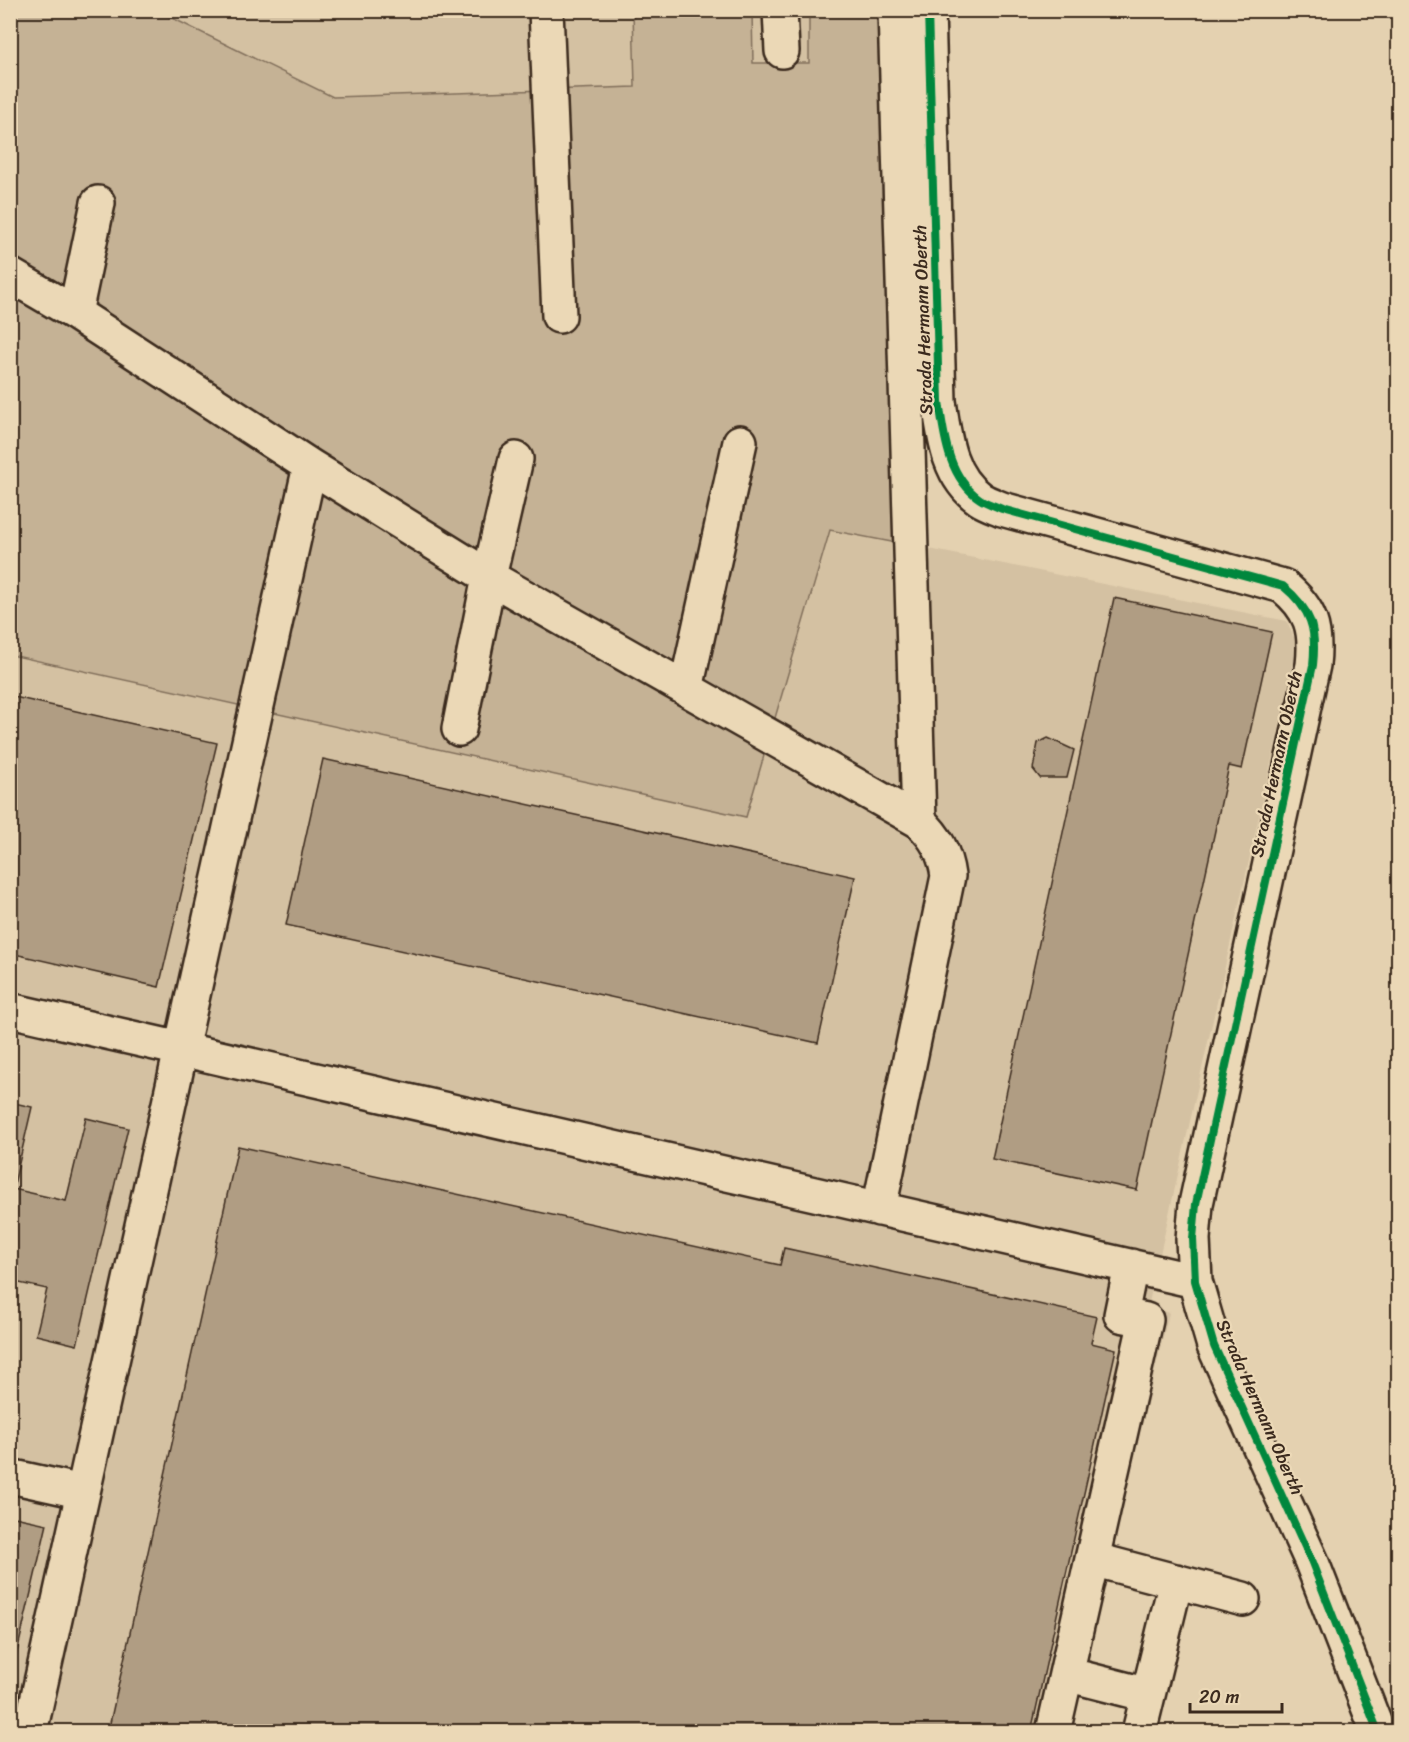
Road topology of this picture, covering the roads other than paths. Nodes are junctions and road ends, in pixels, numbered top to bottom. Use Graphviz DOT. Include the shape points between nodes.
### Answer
graph roads {
  1 [pos="546,10"];
  2 [pos="780,10"];
  3 [pos="895,10"];
  4 [pos="928,10"];
  5 [pos="782,51"];
  6 [pos="98,203"];
  7 [pos="15,276"];
  8 [pos="75,313"];
  9 [pos="559,316"];
  10 [pos="740,442"];
  11 [pos="516,459"];
  12 [pos="310,466"];
  13 [pos="489,577"];
  14 [pos="686,688"];
  15 [pos="459,729"];
  16 [pos="919,821"];
  17 [pos="10,1010"];
  18 [pos="181,1049"];
  19 [pos="879,1209"];
  20 [pos="1131,1266"];
  21 [pos="1195,1281"];
  22 [pos="10,1476"];
  23 [pos="83,1491"];
  24 [pos="1092,1559"];
  25 [pos="1176,1581"];
  26 [pos="1243,1599"];
  27 [pos="1066,1674"];
  28 [pos="1148,1695"];
  29 [pos="30,1731"];
  30 [pos="1053,1731"];
  31 [pos="1139,1731"];
  32 [pos="1378,1731"];
  1 -- 9 [label="street"];
  2 -- 5 [label="street"];
  3 -- 16 [label="street"];
  4 -- 21 [label="street, Strada Hermann Oberth" via="939,401 950,459 962,482 980,499 1002,509 1283,586 1299,600 1311,620 1316,643 1197,1204 1193,1239"];
  6 -- 8 [label="street"];
  7 -- 8 [label="street"];
  8 -- 12 [label="street"];
  10 -- 14 [label="street"];
  11 -- 13 [label="street"];
  12 -- 13 [label="street"];
  12 -- 18 [label="street"];
  13 -- 14 [label="street"];
  13 -- 15 [label="street"];
  14 -- 16 [label="street"];
  16 -- 19 [label="street" via="941,848 948,876"];
  17 -- 18 [label="street"];
  18 -- 19 [label="street"];
  18 -- 23 [label="street"];
  19 -- 20 [label="street"];
  20 -- 21 [label="street"];
  20 -- 24 [label="street" via="1121,1315 1146,1320"];
  21 -- 32 [label="street, Strada Hermann Oberth" via="1214,1346 1311,1560"];
  22 -- 23 [label="street"];
  23 -- 29 [label="street"];
  24 -- 25 [label="street"];
  24 -- 27 [label="street"];
  25 -- 26 [label="street"];
  25 -- 28 [label="street"];
  27 -- 28 [label="street"];
  27 -- 30 [label="street"];
  28 -- 31 [label="street"];
}
